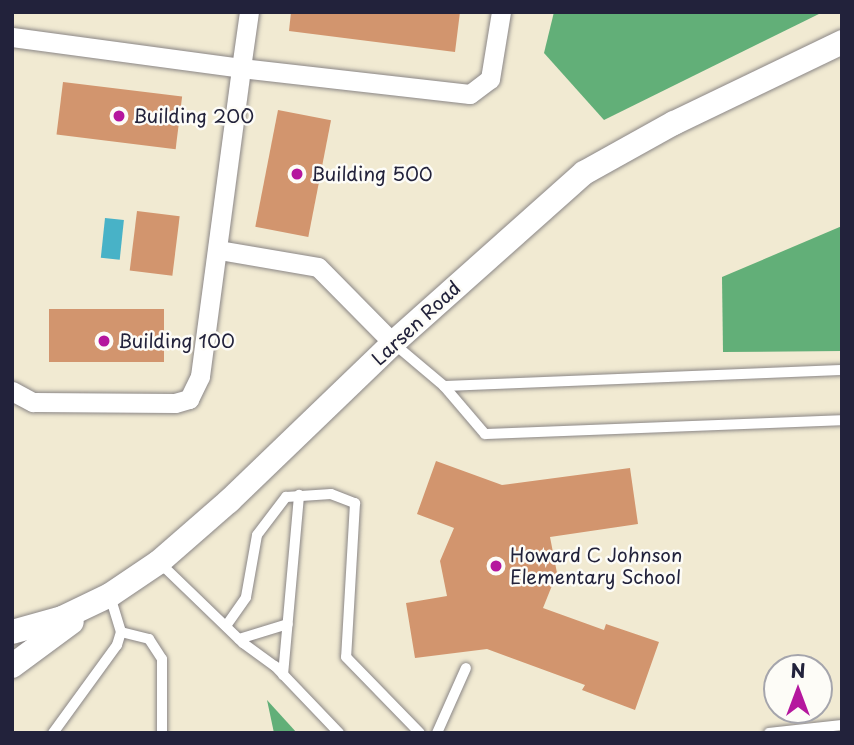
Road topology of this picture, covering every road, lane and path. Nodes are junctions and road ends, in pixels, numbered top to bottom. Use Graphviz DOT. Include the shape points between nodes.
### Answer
graph roads {
  1 [pos="249,12"];
  2 [pos="501,12"];
  3 [pos="12,37"];
  4 [pos="842,42"];
  5 [pos="241,68"];
  6 [pos="219,250"];
  7 [pos="393,343"];
  8 [pos="842,370"];
  9 [pos="444,386"];
  10 [pos="12,391"];
  11 [pos="842,420"];
  12 [pos="299,495"];
  13 [pos="159,562"];
  14 [pos="110,595"];
  15 [pos="288,624"];
  16 [pos="226,626"];
  17 [pos="12,632"];
  18 [pos="121,632"];
  19 [pos="239,639"];
  20 [pos="12,666"];
  21 [pos="466,668"];
  22 [pos="283,675"];
  23 [pos="842,725"];
  24 [pos="53,733"];
  25 [pos="162,733"];
  26 [pos="339,733"];
  27 [pos="420,733"];
  28 [pos="437,733"];
  29 [pos="769,733"];
  1 -- 5 [label="street"];
  2 -- 5 [label="street" via="490,79 470,94"];
  3 -- 5 [label="street"];
  4 -- 7 [label="street, Larsen Road" via="674,123 584,173"];
  5 -- 6 [label="street"];
  6 -- 7 [label="street" via="318,267"];
  6 -- 10 [label="street" via="200,376 189,399 175,403 33,402"];
  7 -- 9 [label="lane"];
  7 -- 13 [label="street, Larsen Road"];
  8 -- 9 [label="lane"];
  9 -- 11 [label="lane" via="485,433"];
  12 -- 15 [label="lane"];
  12 -- 16 [label="lane" via="286,497 257,535 246,597"];
  12 -- 27 [label="lane" via="331,494 355,503 346,657"];
  13 -- 14 [label="street, Larsen Road"];
  13 -- 16 [label="lane"];
  14 -- 17 [label="street, Larsen Road" via="62,618"];
  14 -- 18 [label="lane"];
  14 -- 20 [label="street"];
  15 -- 19 [label="lane"];
  15 -- 22 [label="lane"];
  16 -- 19 [label="lane"];
  18 -- 24 [label="lane" via="117,645"];
  18 -- 25 [label="lane" via="149,639 162,659"];
  19 -- 22 [label="lane"];
  21 -- 28 [label="lane"];
  22 -- 26 [label="lane"];
  23 -- 29 [label="lane"];
}
